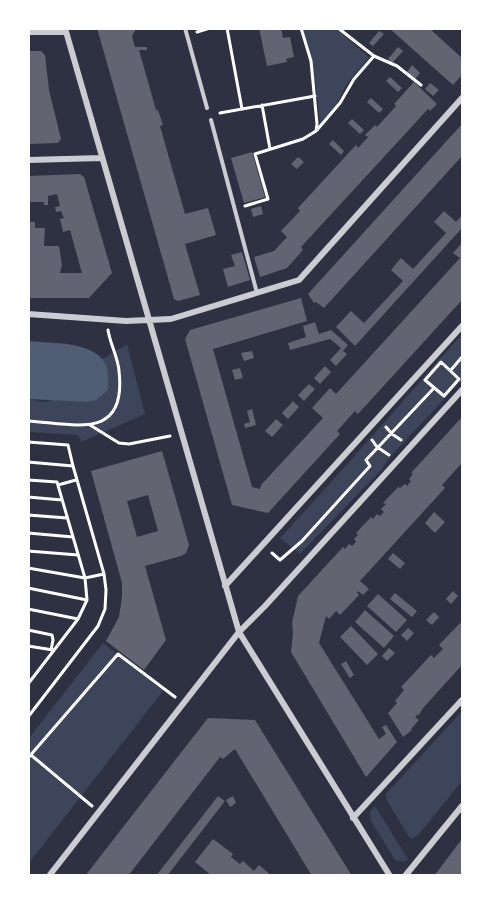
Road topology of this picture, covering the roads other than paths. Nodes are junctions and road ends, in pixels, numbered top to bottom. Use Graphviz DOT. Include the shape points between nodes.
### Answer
graph roads {
  1 [pos="185,28"];
  2 [pos="65,30"];
  3 [pos="28,32"];
  4 [pos="462,98"];
  5 [pos="207,108"];
  6 [pos="211,120"];
  7 [pos="102,158"];
  8 [pos="28,160"];
  9 [pos="257,293"];
  10 [pos="28,314"];
  11 [pos="149,321"];
  12 [pos="462,326"];
  13 [pos="462,390"];
  14 [pos="225,586"];
  15 [pos="239,632"];
  16 [pos="462,700"];
  17 [pos="462,806"];
  18 [pos="353,818"];
  19 [pos="49,876"];
  20 [pos="390,876"];
  21 [pos="405,876"];
  1 -- 5 [label="lane"];
  2 -- 3 [label="street"];
  2 -- 7 [label="street"];
  4 -- 9 [label="street" via="299,280"];
  6 -- 9 [label="lane"];
  7 -- 8 [label="street"];
  7 -- 11 [label="street"];
  9 -- 11 [label="street" via="171,319"];
  10 -- 11 [label="street"];
  11 -- 14 [label="street"];
  12 -- 14 [label="street"];
  13 -- 15 [label="street"];
  14 -- 15 [label="street"];
  15 -- 18 [label="street"];
  15 -- 19 [label="street"];
  16 -- 18 [label="street"];
  17 -- 21 [label="street"];
  18 -- 20 [label="street"];
}
